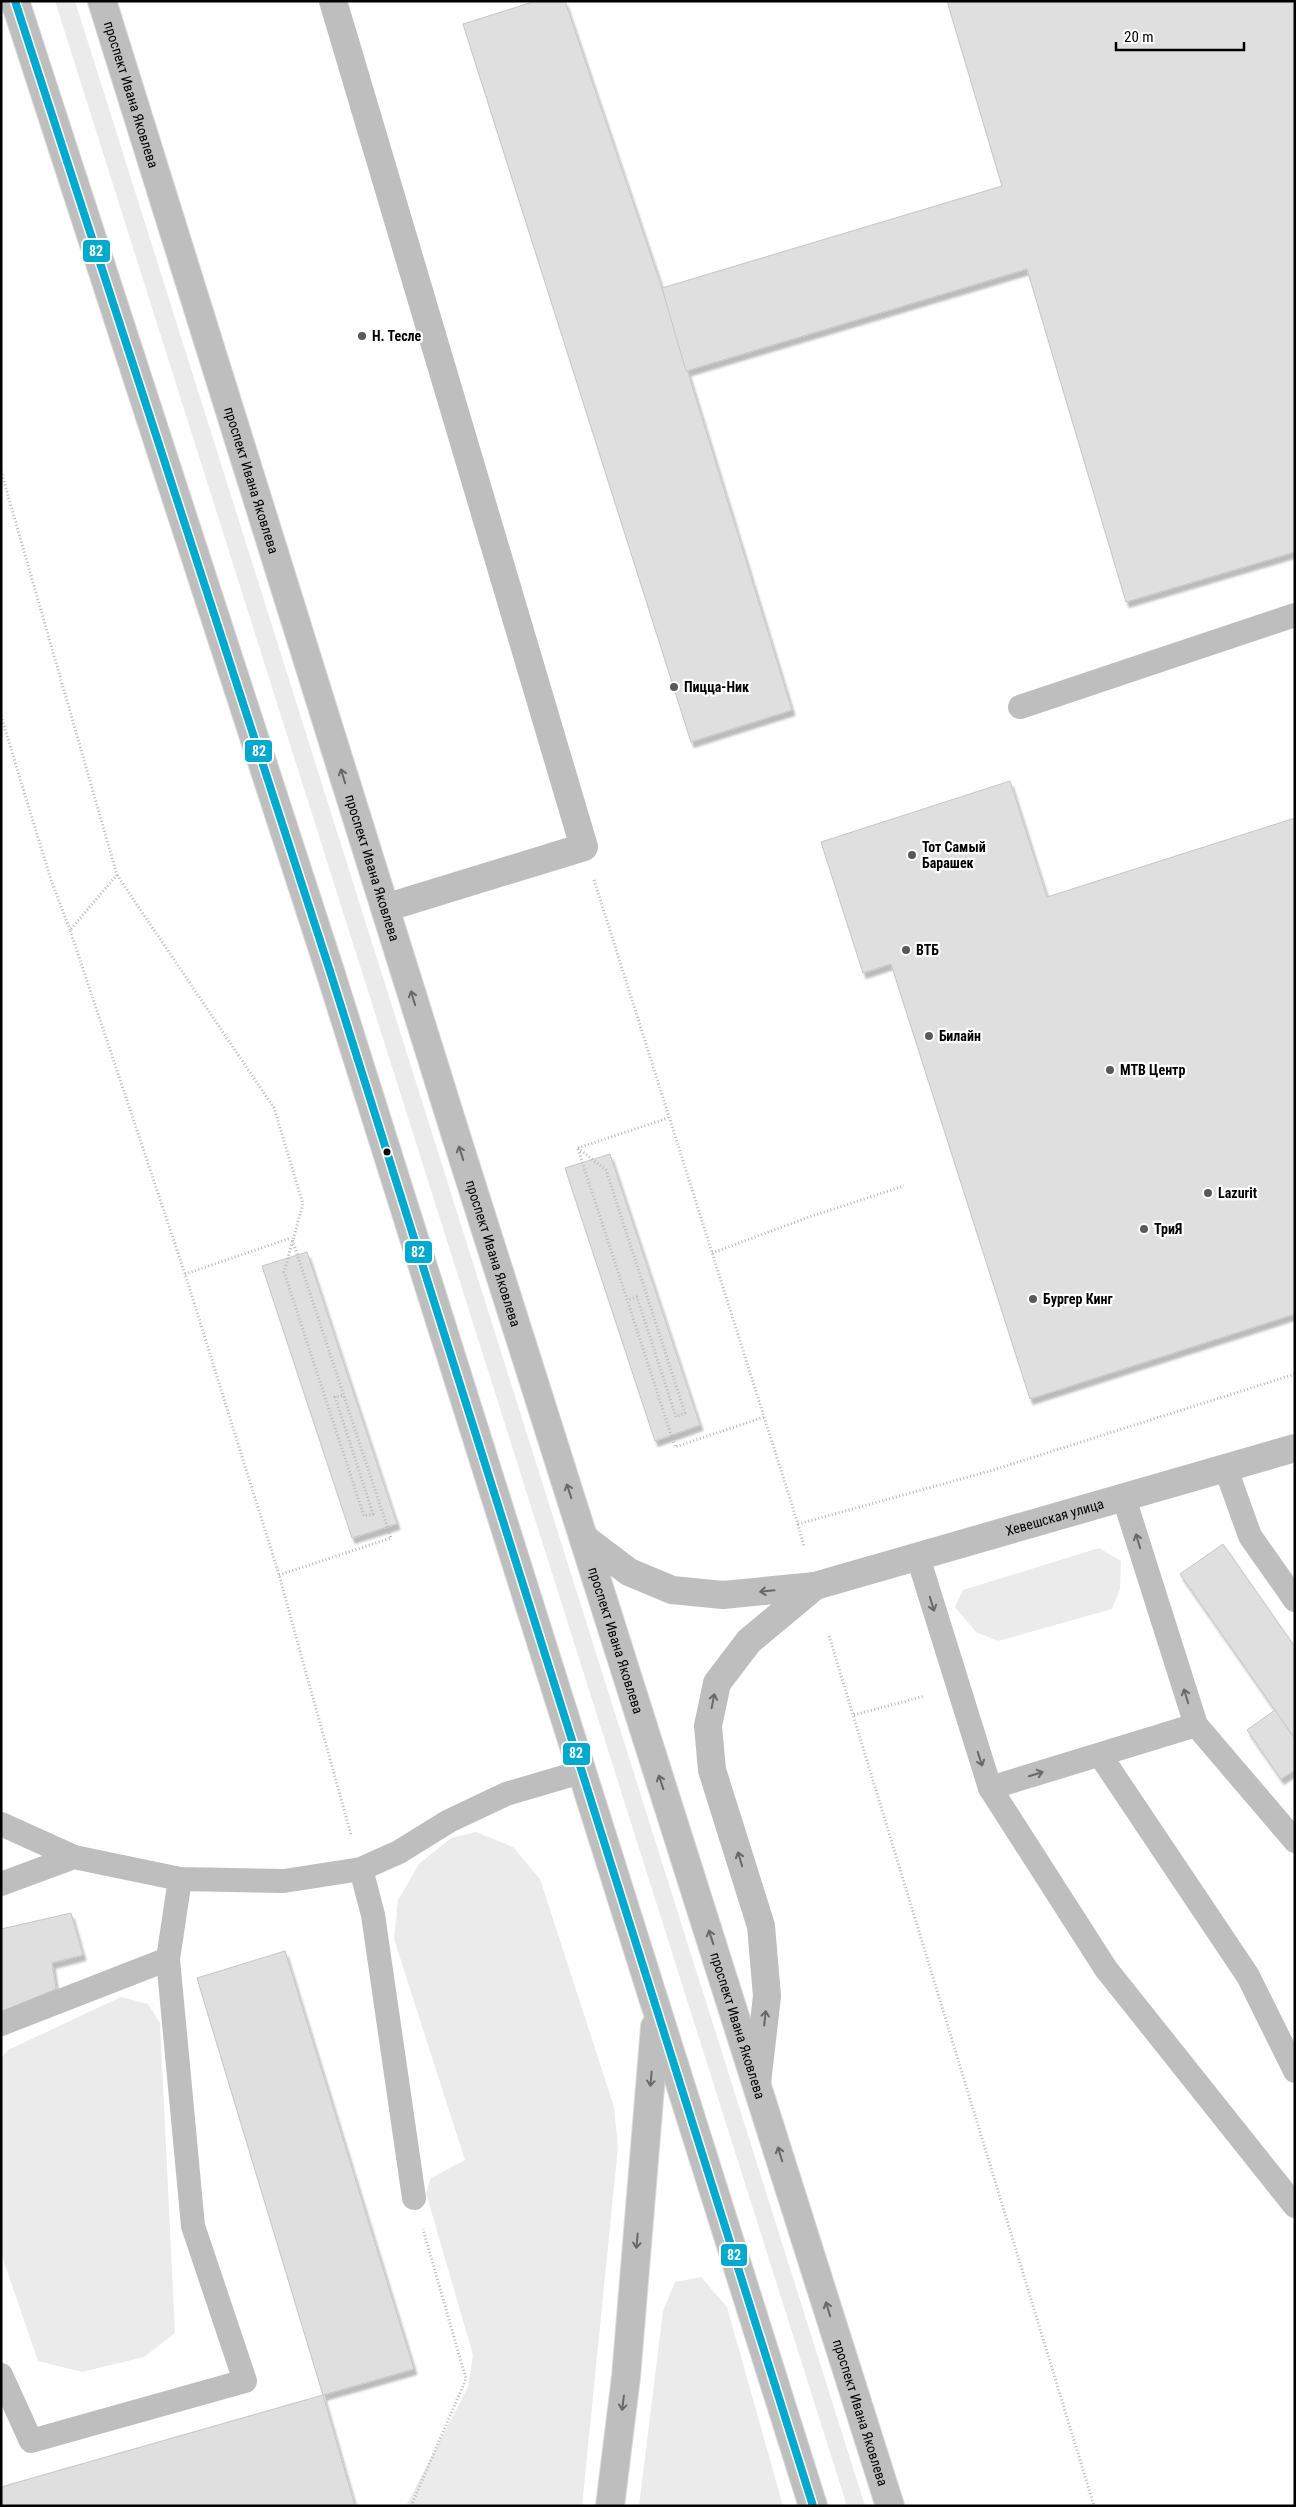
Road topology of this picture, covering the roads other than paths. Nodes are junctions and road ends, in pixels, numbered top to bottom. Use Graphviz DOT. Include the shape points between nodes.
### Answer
graph roads {
  1 [pos="15,1"];
  2 [pos="102,1"];
  3 [pos="333,1"];
  4 [pos="1295,615"];
  5 [pos="1020,707"];
  6 [pos="384,908"];
  7 [pos="1295,1448"];
  8 [pos="1226,1470"];
  9 [pos="1124,1498"];
  10 [pos="584,1538"];
  11 [pos="918,1557"];
  12 [pos="815,1586"];
  13 [pos="1295,1600"];
  14 [pos="1196,1725"];
  15 [pos="1100,1755"];
  16 [pos="581,1772"];
  17 [pos="990,1788"];
  18 [pos="1,1824"];
  19 [pos="1295,1841"];
  20 [pos="74,1857"];
  21 [pos="361,1868"];
  22 [pos="180,1879"];
  23 [pos="1,1884"];
  24 [pos="168,1959"];
  25 [pos="656,2013"];
  26 [pos="1,2024"];
  27 [pos="1295,2071"];
  28 [pos="757,2083"];
  29 [pos="414,2198"];
  30 [pos="1295,2206"];
  31 [pos="1,2375"];
  32 [pos="610,2506"];
  33 [pos="813,2506"];
  34 [pos="890,2506"];
  1 -- 16 [label="main road" via="326,958"];
  6 -- 2 [label="main road, проспект Ивана Яковлева, one-way"];
  3 -- 6 [label="main road" via="584,847"];
  4 -- 5 [label="lane"];
  10 -- 6 [label="main road, проспект Ивана Яковлева, one-way"];
  7 -- 8 [label="main road, Хевешская улица"];
  8 -- 9 [label="main road, Хевешская улица"];
  8 -- 13 [label="lane" via="1250,1536"];
  9 -- 11 [label="main road, Хевешская улица"];
  14 -- 9 [label="lane, one-way"];
  12 -- 10 [label="main road, one-way" via="723,1595 672,1590 629,1572"];
  28 -- 10 [label="main road, проспект Ивана Яковлева, one-way"];
  11 -- 12 [label="main road, Хевешская улица"];
  11 -- 17 [label="lane, one-way"];
  28 -- 12 [label="main road, one-way" via="767,1996 761,1926 712,1770 708,1726 717,1683 727,1669 749,1641"];
  14 -- 15 [label="lane"];
  14 -- 19 [label="lane"];
  17 -- 15 [label="lane, one-way"];
  15 -- 27 [label="lane" via="1248,1976"];
  16 -- 21 [label="lane" via="506,1794 449,1821 399,1852"];
  16 -- 25 [label="main road"];
  17 -- 30 [label="lane" via="1106,1969"];
  18 -- 20 [label="lane"];
  20 -- 22 [label="lane"];
  20 -- 23 [label="lane"];
  21 -- 22 [label="lane" via="284,1882"];
  21 -- 29 [label="lane" via="373,1916"];
  22 -- 24 [label="lane"];
  24 -- 26 [label="lane"];
  24 -- 31 [label="lane" via="193,2226 245,2381 31,2441"];
  25 -- 32 [label="main road, one-way" via="626,2377"];
  25 -- 33 [label="main road"];
  34 -- 28 [label="main road, проспект Ивана Яковлева, one-way"];
}
